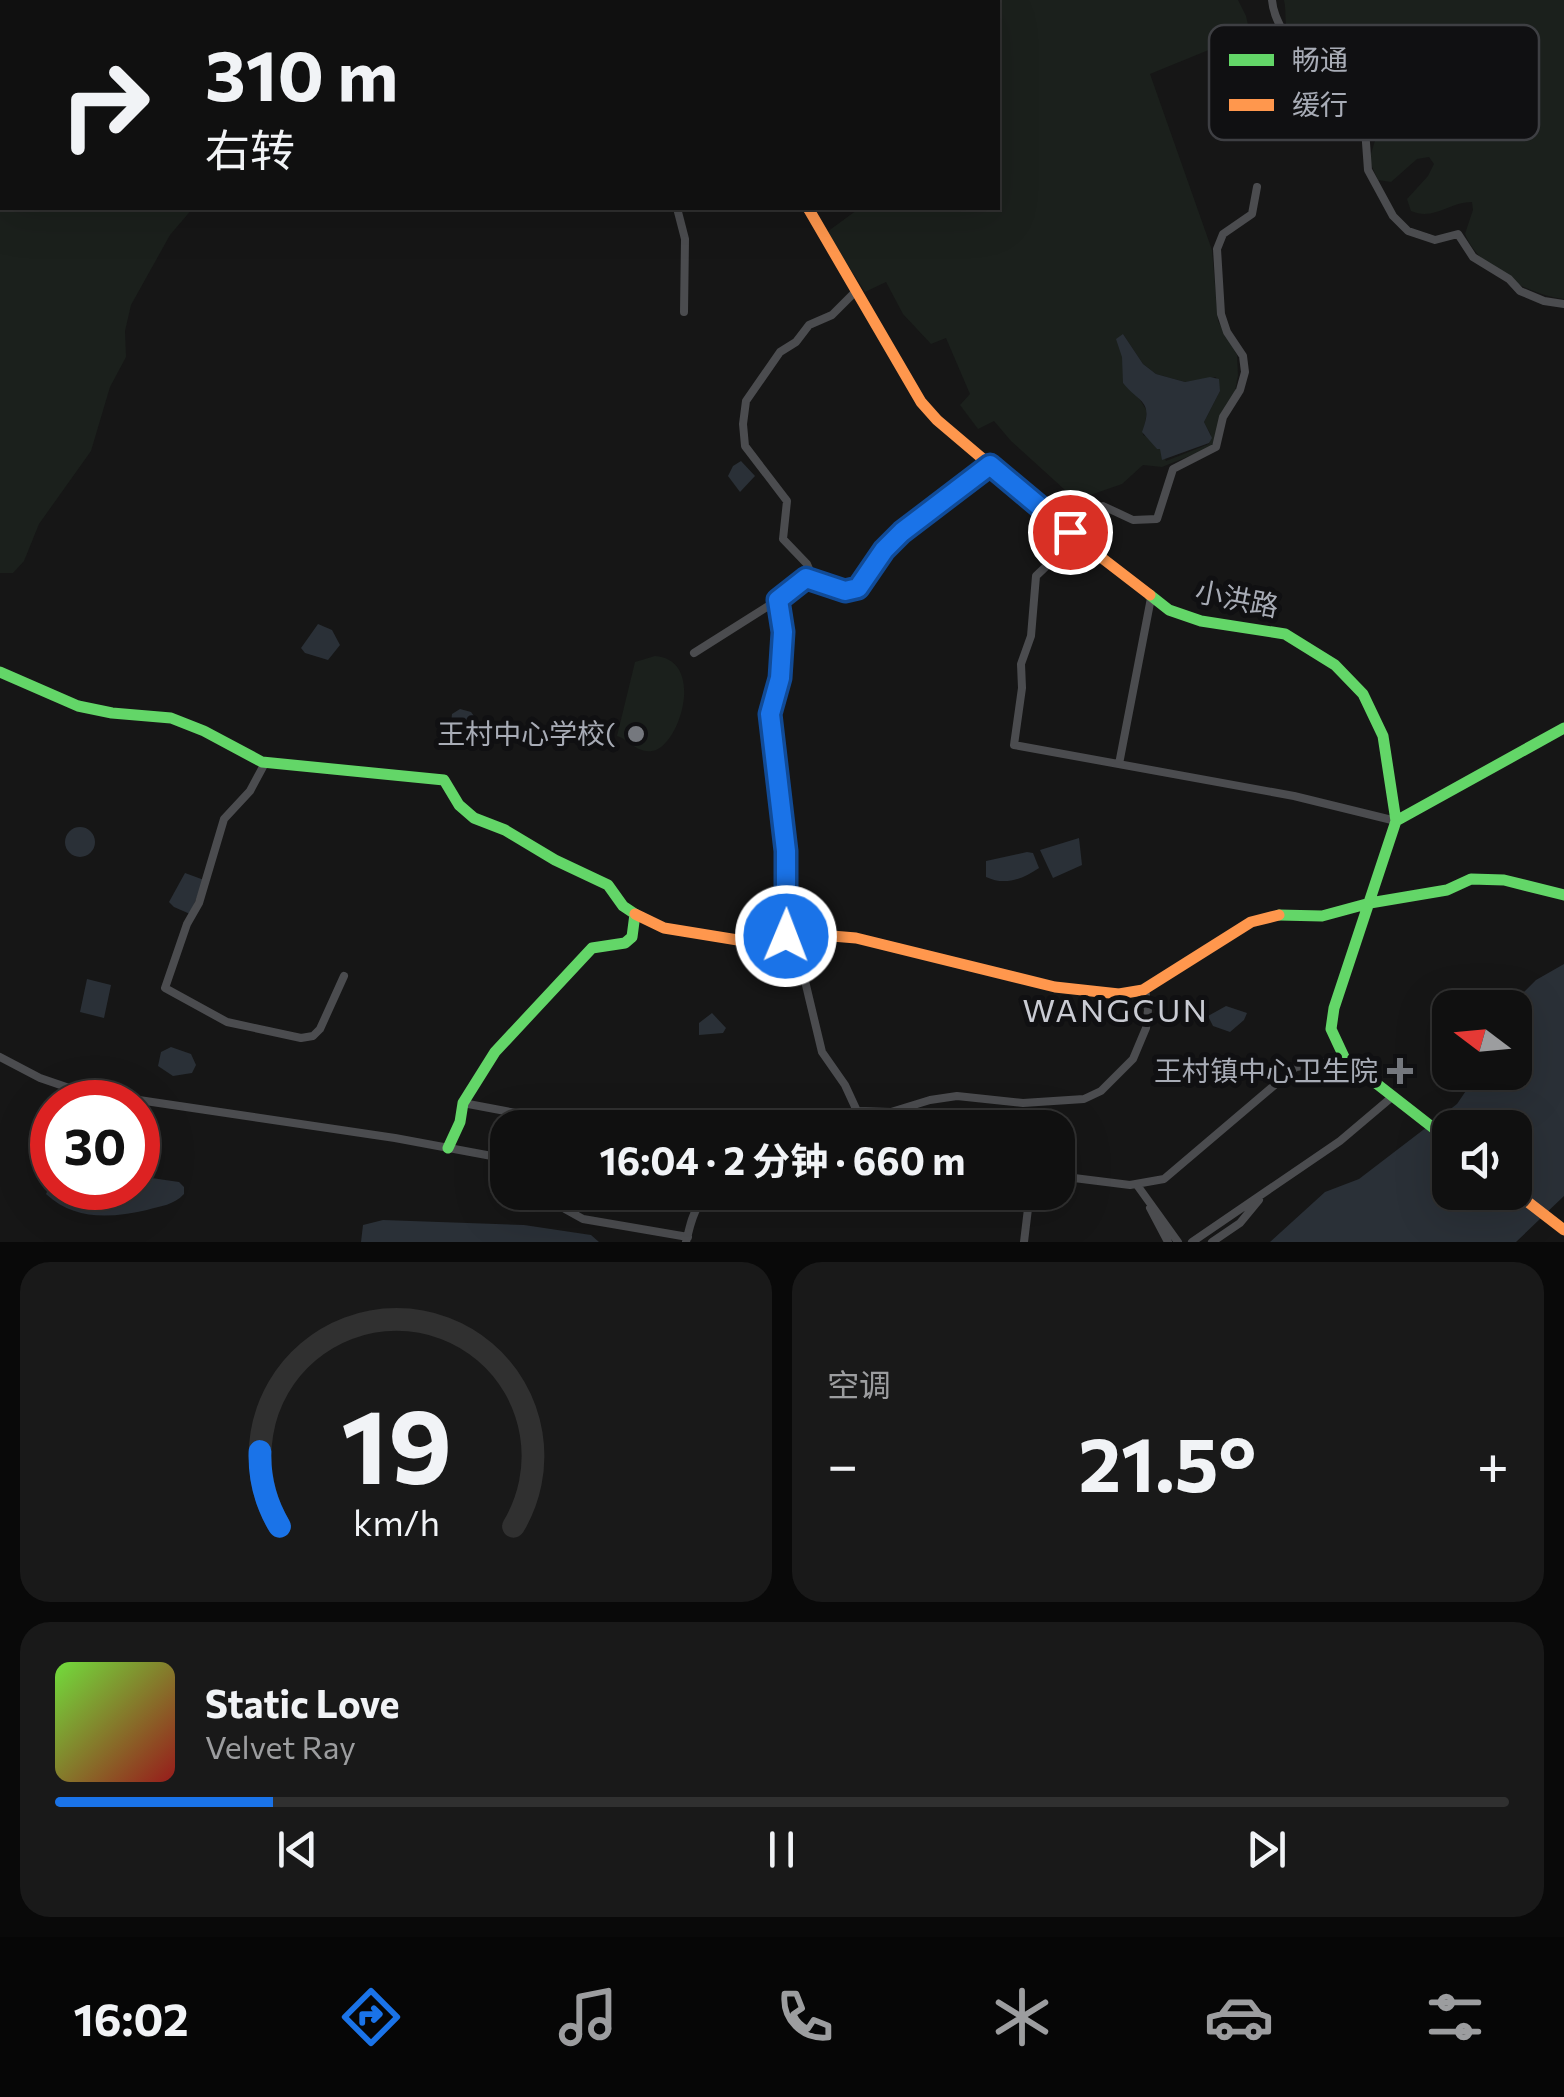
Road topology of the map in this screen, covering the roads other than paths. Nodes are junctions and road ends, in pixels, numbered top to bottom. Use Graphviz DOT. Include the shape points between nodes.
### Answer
graph roads {
  1 [pos="1272,0"];
  2 [pos="1279,25"];
  3 [pos="1366,140"];
  4 [pos="1257,188"];
  5 [pos="679,210"];
  6 [pos="809,210"];
  7 [pos="857,290"];
  8 [pos="1564,304"];
  9 [pos="684,312"];
  10 [pos="990,465"];
  11 [pos="1073,535"];
  12 [pos="813,578"];
  13 [pos="1152,598"];
  14 [pos="778,600"];
  15 [pos="694,653"];
  16 [pos="0,672"];
  17 [pos="1564,728"];
  18 [pos="265,762"];
  19 [pos="1120,764"];
  20 [pos="1396,821"];
  21 [pos="1564,894"];
  22 [pos="1366,904"];
  23 [pos="635,914"];
  24 [pos="790,936"];
  25 [pos="344,976"];
  26 [pos="1144,989"];
  27 [pos="0,1058"];
  28 [pos="1345,1059"];
  29 [pos="1392,1096"];
  30 [pos="463,1103"];
  31 [pos="500,1110"];
  32 [pos="856,1110"];
  33 [pos="898,1110"];
  34 [pos="1432,1128"];
  35 [pos="448,1148"];
  36 [pos="490,1156"];
  37 [pos="1075,1178"];
  38 [pos="1138,1184"];
  39 [pos="1268,1189"];
  40 [pos="1532,1205"];
  41 [pos="568,1210"];
  42 [pos="696,1210"];
  43 [pos="1028,1210"];
  44 [pos="1564,1230"];
  45 [pos="687,1239"];
  46 [pos="1024,1242"];
  47 [pos="1168,1242"];
  48 [pos="1178,1242"];
  49 [pos="1192,1242"];
  50 [pos="1212,1242"];
  1 -- 2 [label="street"];
  3 -- 8 [label="street" via="1370,176 1408,232 1435,240 1458,234 1473,257 1520,291"];
  4 -- 11 [label="street" via="1252,214 1222,234 1216,252 1221,314 1245,362 1218,444 1171,471 1155,520 1133,520 1103,506"];
  5 -- 9 [label="street" via="686,239"];
  6 -- 7 [label="street, 小洪路"];
  7 -- 10 [label="street, 小洪路" via="921,402"];
  7 -- 12 [label="street" via="780,352 744,412 745,446 787,501 783,539"];
  10 -- 11 [label="street, 小洪路"];
  10 -- 12 [label="street" via="902,532 858,588 845,591"];
  11 -- 13 [label="street, 小洪路"];
  11 -- 19 [label="street" via="1036,576 1014,745"];
  12 -- 14 [label="street"];
  13 -- 19 [label="street"];
  13 -- 20 [label="street, 小洪路" via="1200,621 1285,634 1335,665 1378,719"];
  14 -- 15 [label="street"];
  14 -- 24 [label="street" via="780,678 770,714"];
  16 -- 18 [label="street" via="78,706 171,718"];
  17 -- 20 [label="street"];
  18 -- 23 [label="street" via="444,780 474,818 608,885"];
  18 -- 25 [label="street" via="224,819 165,988 228,1022 310,1037"];
  19 -- 20 [label="street"];
  20 -- 22 [label="street, 小洪路"];
  21 -- 22 [label="street" via="1493,878"];
  22 -- 26 [label="street" via="1322,916 1260,919"];
  22 -- 28 [label="street, 小洪路" via="1331,1030"];
  23 -- 24 [label="street" via="664,928 744,942"];
  23 -- 30 [label="street" via="632,936 592,948 495,1052"];
  24 -- 26 [label="street" via="856,938 1067,989"];
  24 -- 32 [label="street" via="822,1052"];
  26 -- 33 [label="street" via="1146,1028 1133,1059 1101,1091 1084,1099 1023,1103 957,1096"];
  27 -- 35 [label="street" via="78,1091"];
  28 -- 29 [label="street"];
  28 -- 38 [label="street" via="1296,1067 1170,1176"];
  29 -- 34 [label="street"];
  29 -- 39 [label="street"];
  30 -- 31 [label="street"];
  30 -- 35 [label="street"];
  35 -- 36 [label="street"];
  37 -- 38 [label="street"];
  38 -- 47 [label="street"];
  38 -- 48 [label="street"];
  39 -- 49 [label="street"];
  39 -- 50 [label="street" via="1240,1223"];
  40 -- 44 [label="street"];
  41 -- 45 [label="street" via="583,1219"];
  42 -- 45 [label="street"];
  43 -- 46 [label="street"];
}
